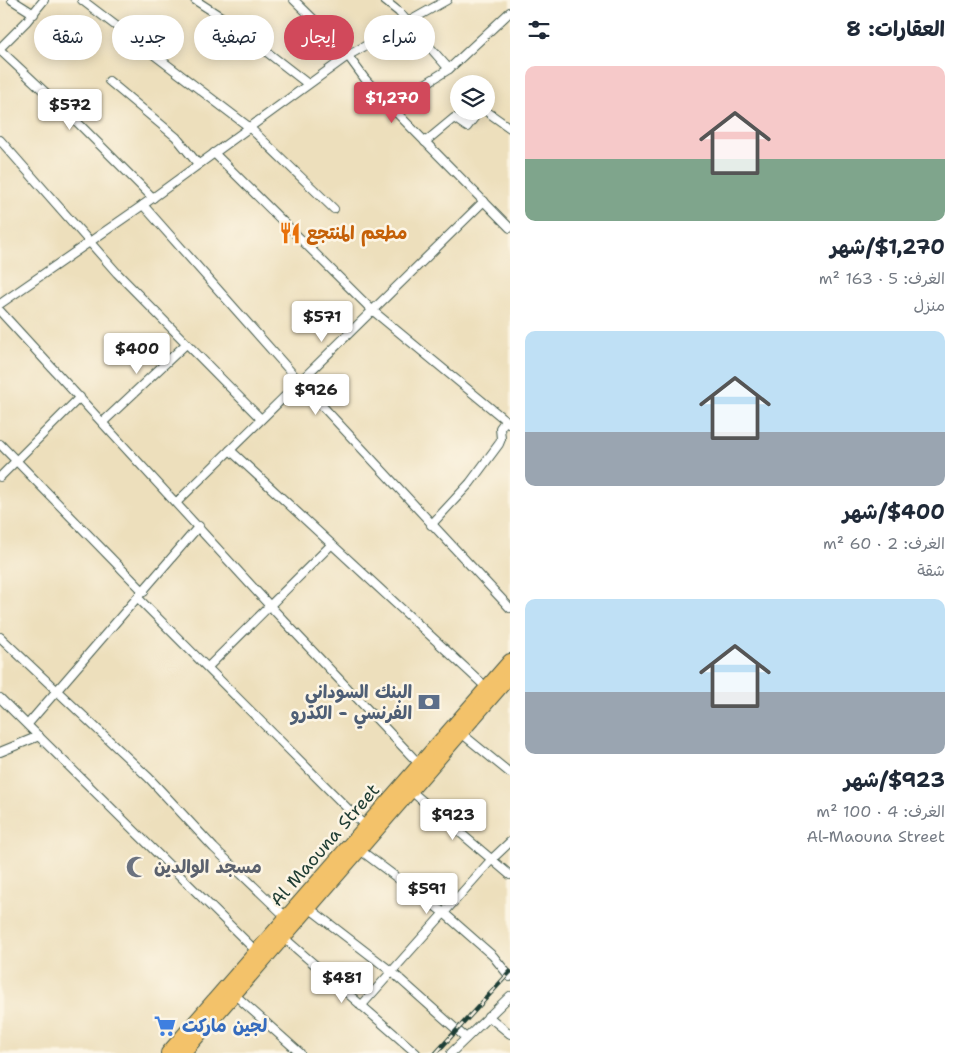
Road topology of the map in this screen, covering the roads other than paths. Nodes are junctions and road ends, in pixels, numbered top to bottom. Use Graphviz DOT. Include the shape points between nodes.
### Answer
graph roads {
  1 [pos="12,0"];
  2 [pos="44,0"];
  3 [pos="82,0"];
  4 [pos="195,0"];
  5 [pos="294,0"];
  6 [pos="384,0"];
  7 [pos="447,0"];
  8 [pos="510,12"];
  9 [pos="34,14"];
  10 [pos="309,15"];
  11 [pos="401,15"];
  12 [pos="419,15"];
  13 [pos="0,49"];
  14 [pos="435,54"];
  15 [pos="342,60"];
  16 [pos="352,60"];
  17 [pos="449,69"];
  18 [pos="109,81"];
  19 [pos="308,84"];
  20 [pos="390,106"];
  21 [pos="495,117"];
  22 [pos="452,120"];
  23 [pos="457,120"];
  24 [pos="473,120"];
  25 [pos="249,127"];
  26 [pos="510,128"];
  27 [pos="0,140"];
  28 [pos="425,142"];
  29 [pos="214,153"];
  30 [pos="198,164"];
  31 [pos="153,198"];
  32 [pos="484,201"];
  33 [pos="143,206"];
  34 [pos="334,209"];
  35 [pos="510,228"];
  36 [pos="92,242"];
  37 [pos="0,304"];
  38 [pos="372,310"];
  39 [pos="0,311"];
  40 [pos="186,344"];
  41 [pos="299,381"];
  42 [pos="80,397"];
  43 [pos="261,420"];
  44 [pos="103,422"];
  45 [pos="508,422"];
  46 [pos="0,444"];
  47 [pos="230,450"];
  48 [pos="17,460"];
  49 [pos="0,477"];
  50 [pos="177,502"];
  51 [pos="431,525"];
  52 [pos="199,526"];
  53 [pos="331,545"];
  54 [pos="144,592"];
  55 [pos="138,598"];
  56 [pos="270,606"];
  57 [pos="510,608"];
  58 [pos="0,637"];
  59 [pos="510,661"];
  60 [pos="208,668"];
  61 [pos="510,677"];
  62 [pos="487,688"];
  63 [pos="57,691"];
  64 [pos="0,698"];
  65 [pos="28,724"];
  66 [pos="462,733"];
  67 [pos="39,736"];
  68 [pos="0,752"];
  69 [pos="420,765"];
  70 [pos="510,773"];
  71 [pos="411,790"];
  72 [pos="366,827"];
  73 [pos="510,842"];
  74 [pos="360,850"];
  75 [pos="492,859"];
  76 [pos="510,875"];
  77 [pos="309,908"];
  78 [pos="444,913"];
  79 [pos="287,918"];
  80 [pos="283,937"];
  81 [pos="256,952"];
  82 [pos="249,968"];
  83 [pos="392,972"];
  84 [pos="510,976"];
  85 [pos="235,995"];
  86 [pos="510,996"];
  87 [pos="361,1006"];
  88 [pos="488,1016"];
  89 [pos="510,1034"];
  90 [pos="466,1038"];
  91 [pos="168,1053"];
  92 [pos="183,1053"];
  93 [pos="300,1053"];
  94 [pos="416,1053"];
  95 [pos="451,1053"];
  1 -- 9 [label="street"];
  2 -- 9 [label="street"];
  3 -- 25 [label="street"];
  4 -- 19 [label="street"];
  5 -- 10 [label="street"];
  6 -- 11 [label="street"];
  7 -- 12 [label="street"];
  8 -- 17 [label="street"];
  9 -- 13 [label="street"];
  13 -- 31 [label="street"];
  14 -- 17 [label="street"];
  15 -- 19 [label="street"];
  16 -- 20 [label="street"];
  17 -- 20 [label="street"];
  18 -- 30 [label="street" via="176,137"];
  19 -- 25 [label="street"];
  20 -- 28 [label="street"];
  21 -- 26 [label="street"];
  22 -- 28 [label="street"];
  23 -- 24 [label="street" via="468,127"];
  25 -- 29 [label="street"];
  25 -- 34 [label="street"];
  27 -- 36 [label="street"];
  28 -- 32 [label="street"];
  29 -- 30 [label="street"];
  29 -- 38 [label="street"];
  30 -- 31 [label="street"];
  31 -- 33 [label="street"];
  32 -- 35 [label="street"];
  32 -- 38 [label="street"];
  33 -- 36 [label="street"];
  33 -- 41 [label="street"];
  36 -- 37 [label="street"];
  36 -- 40 [label="street"];
  38 -- 41 [label="street"];
  38 -- 45 [label="street"];
  39 -- 42 [label="street"];
  40 -- 43 [label="street"];
  40 -- 44 [label="street"];
  41 -- 43 [label="street"];
  41 -- 51 [label="street"];
  42 -- 44 [label="street"];
  42 -- 48 [label="street"];
  43 -- 47 [label="street"];
  44 -- 50 [label="street"];
  45 -- 51 [label="street" via="500,428 499,444 470,483"];
  46 -- 48 [label="street"];
  47 -- 50 [label="street"];
  47 -- 53 [label="street"];
  48 -- 49 [label="street"];
  48 -- 54 [label="street"];
  50 -- 52 [label="street"];
  51 -- 57 [label="street"];
  52 -- 54 [label="street"];
  52 -- 56 [label="street"];
  53 -- 56 [label="street"];
  53 -- 62 [label="street"];
  54 -- 55 [label="street"];
  55 -- 60 [label="street"];
  55 -- 63 [label="street"];
  56 -- 60 [label="street"];
  56 -- 69 [label="street"];
  58 -- 63 [label="street"];
  59 -- 62 [label="highway, Al Maouna Street"];
  60 -- 72 [label="street"];
  61 -- 66 [label="highway"];
  62 -- 69 [label="highway, Al Maouna Street"];
  63 -- 65 [label="street"];
  63 -- 79 [label="street" via="149,778 214,848"];
  64 -- 65 [label="street"];
  65 -- 67 [label="street"];
  66 -- 70 [label="street"];
  66 -- 71 [label="highway"];
  67 -- 68 [label="street"];
  67 -- 81 [label="street"];
  69 -- 72 [label="highway, Al Maouna Street"];
  71 -- 74 [label="highway"];
  71 -- 75 [label="street"];
  72 -- 79 [label="highway, Al Maouna Street"];
  73 -- 75 [label="street"];
  74 -- 77 [label="highway"];
  74 -- 78 [label="street"];
  75 -- 76 [label="street"];
  75 -- 78 [label="street"];
  77 -- 80 [label="highway"];
  77 -- 83 [label="street"];
  78 -- 83 [label="street"];
  78 -- 84 [label="street" via="493,956"];
  79 -- 81 [label="highway, Al Maouna Street"];
  80 -- 82 [label="highway"];
  80 -- 87 [label="street"];
  81 -- 82 [label="highway, Al Maouna Street"];
  82 -- 85 [label="highway"];
  82 -- 91 [label="highway, Al Maouna Street"];
  83 -- 87 [label="street"];
  83 -- 90 [label="street"];
  85 -- 92 [label="highway"];
  85 -- 93 [label="street"];
  86 -- 88 [label="street"];
  87 -- 94 [label="street"];
  88 -- 89 [label="street"];
  88 -- 90 [label="street"];
  90 -- 95 [label="street"];
}
